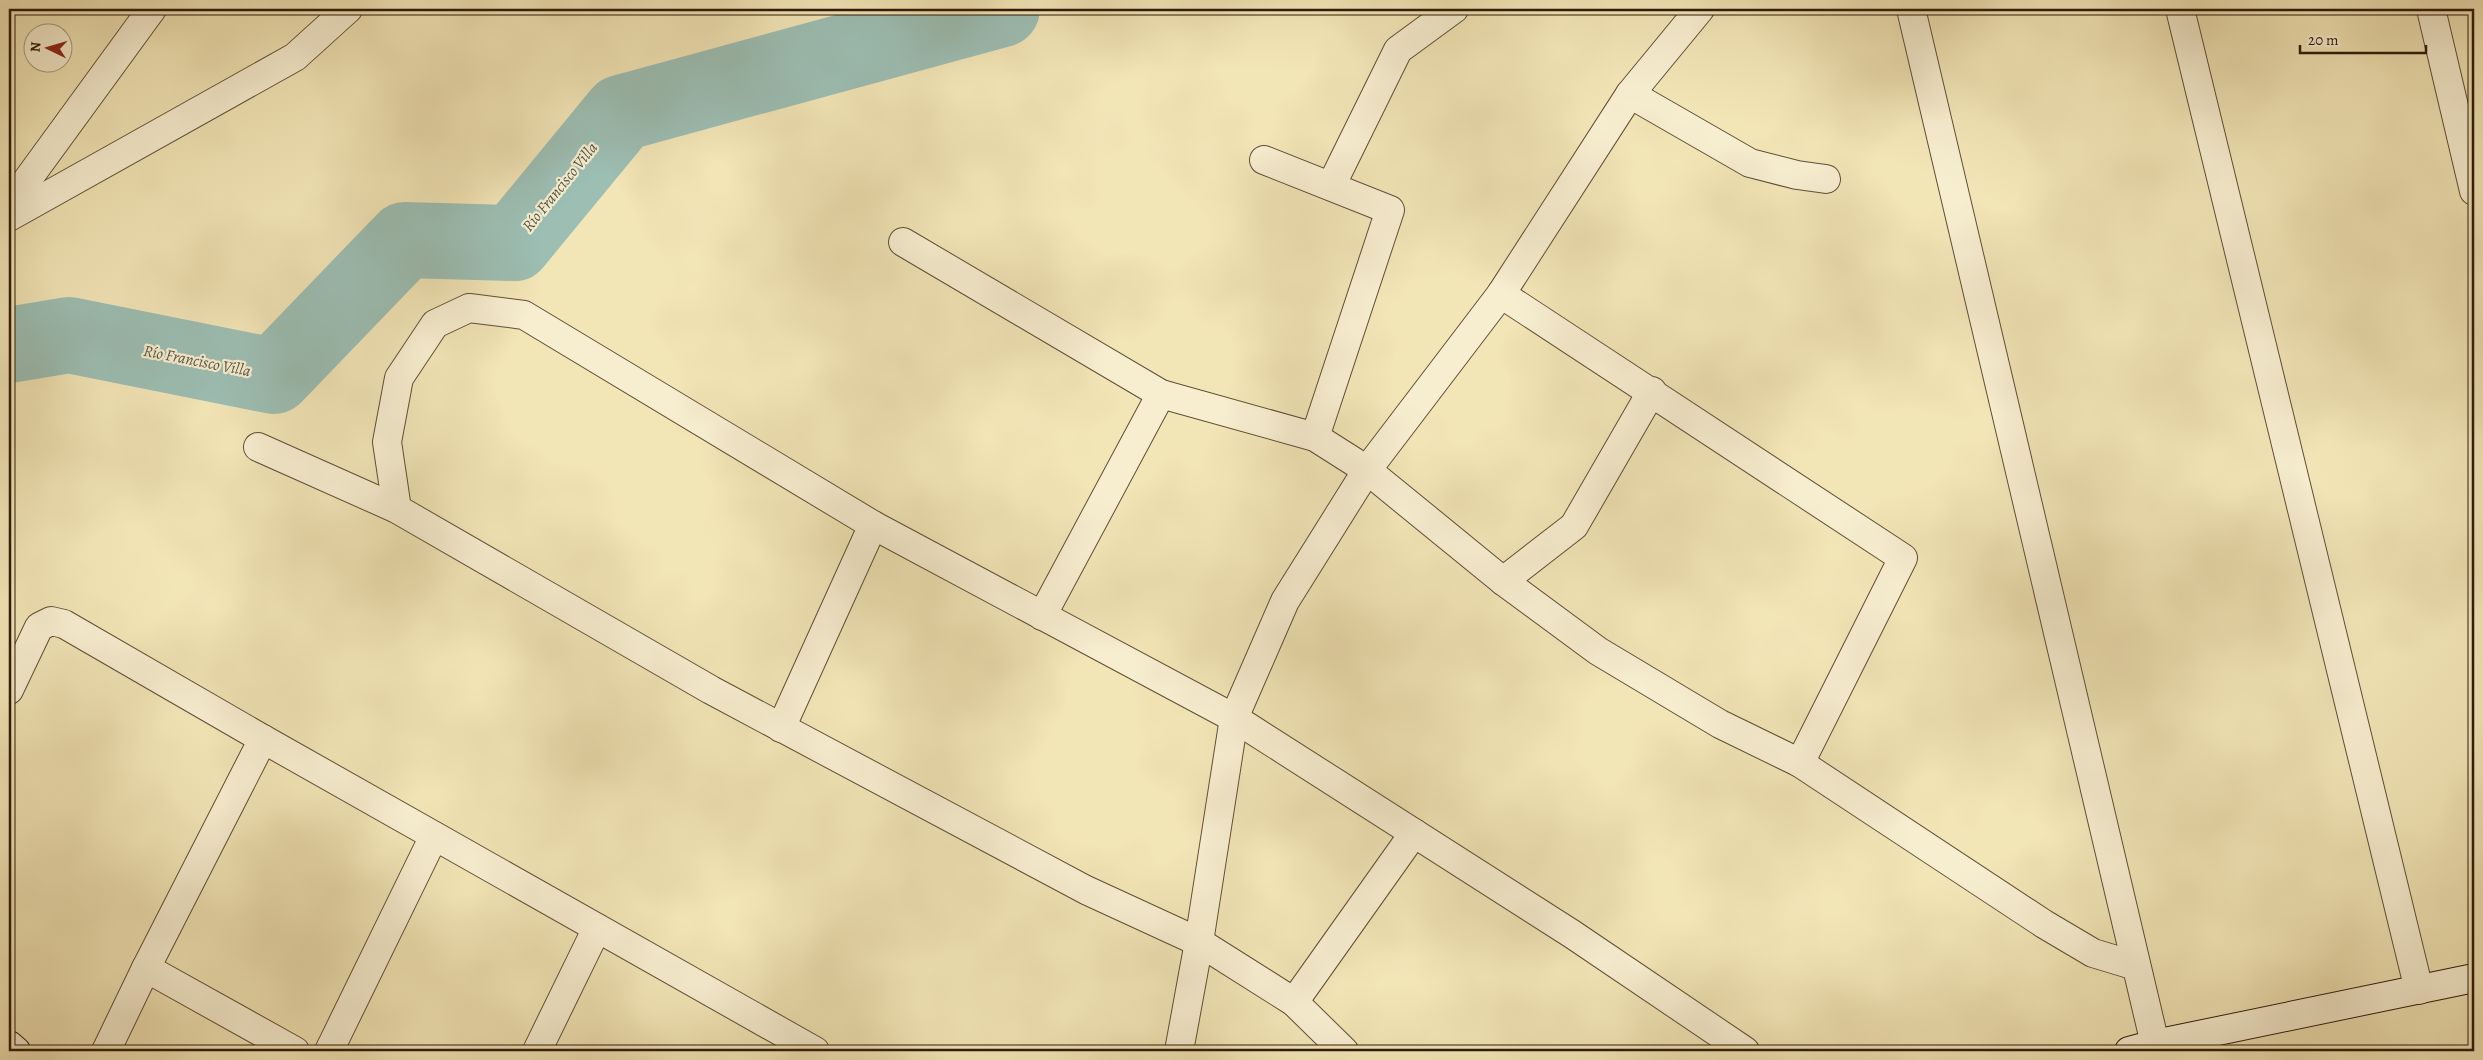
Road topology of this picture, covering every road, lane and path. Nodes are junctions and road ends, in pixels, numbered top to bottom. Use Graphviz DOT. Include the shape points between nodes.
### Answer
graph roads {
  1 [pos="152,9"];
  2 [pos="348,9"];
  3 [pos="1454,9"];
  4 [pos="1700,9"];
  5 [pos="1911,9"];
  6 [pos="2180,9"];
  7 [pos="2431,9"];
  8 [pos="1630,94"];
  9 [pos="1264,160"];
  10 [pos="1826,179"];
  11 [pos="1331,186"];
  12 [pos="2474,191"];
  13 [pos="9,205"];
  14 [pos="9,217"];
  15 [pos="903,242"];
  16 [pos="1501,294"];
  17 [pos="1652,392"];
  18 [pos="1160,394"];
  19 [pos="1315,437"];
  20 [pos="258,447"];
  21 [pos="1367,470"];
  22 [pos="397,509"];
  23 [pos="873,525"];
  24 [pos="1503,581"];
  25 [pos="1042,616"];
  26 [pos="9,690"];
  27 [pos="1234,718"];
  28 [pos="781,728"];
  29 [pos="263,739"];
  30 [pos="1800,764"];
  31 [pos="1414,833"];
  32 [pos="434,836"];
  33 [pos="598,928"];
  34 [pos="1199,942"];
  35 [pos="2136,966"];
  36 [pos="146,968"];
  37 [pos="2474,978"];
  38 [pos="2418,990"];
  39 [pos="1294,1002"];
  40 [pos="9,1045"];
  41 [pos="2154,1048"];
  42 [pos="16,1051"];
  43 [pos="106,1051"];
  44 [pos="295,1051"];
  45 [pos="329,1051"];
  46 [pos="537,1051"];
  47 [pos="815,1051"];
  48 [pos="1179,1051"];
  49 [pos="1344,1051"];
  50 [pos="1745,1051"];
  51 [pos="2129,1051"];
  1 -- 13 [label="street"];
  2 -- 14 [label="street" via="295,57"];
  3 -- 11 [label="street" via="1398,50"];
  4 -- 8 [label="street"];
  5 -- 35 [label="street"];
  6 -- 38 [label="street"];
  7 -- 12 [label="street"];
  8 -- 10 [label="street" via="1750,163"];
  8 -- 16 [label="street"];
  9 -- 11 [label="street"];
  11 -- 19 [label="street" via="1390,210"];
  15 -- 18 [label="street"];
  16 -- 17 [label="street"];
  16 -- 21 [label="street"];
  17 -- 24 [label="street" via="1574,526"];
  17 -- 30 [label="street" via="1903,558"];
  18 -- 19 [label="street"];
  18 -- 25 [label="street"];
  19 -- 21 [label="street"];
  20 -- 22 [label="street"];
  21 -- 24 [label="street"];
  21 -- 27 [label="street" via="1285,601"];
  22 -- 23 [label="street" via="387,442 399,378 435,324 469,308 524,315"];
  22 -- 28 [label="street"];
  23 -- 25 [label="street"];
  23 -- 28 [label="street"];
  24 -- 30 [label="street" via="1598,651 1720,724"];
  25 -- 27 [label="street"];
  26 -- 29 [label="street" via="39,627 51,621 64,624"];
  27 -- 31 [label="street"];
  27 -- 34 [label="street"];
  28 -- 34 [label="street" via="1086,890"];
  29 -- 32 [label="street"];
  29 -- 36 [label="street"];
  30 -- 35 [label="street" via="2068,939 2093,953"];
  31 -- 39 [label="street"];
  31 -- 50 [label="street" via="1572,934"];
  32 -- 33 [label="street"];
  32 -- 45 [label="street"];
  33 -- 46 [label="street"];
  33 -- 47 [label="street"];
  34 -- 39 [label="street"];
  34 -- 48 [label="street"];
  35 -- 41 [label="street"];
  36 -- 43 [label="street"];
  36 -- 44 [label="street"];
  37 -- 38 [label="street"];
  38 -- 41 [label="street"];
  39 -- 49 [label="street"];
  40 -- 42 [label="street"];
  41 -- 51 [label="street"];
}
